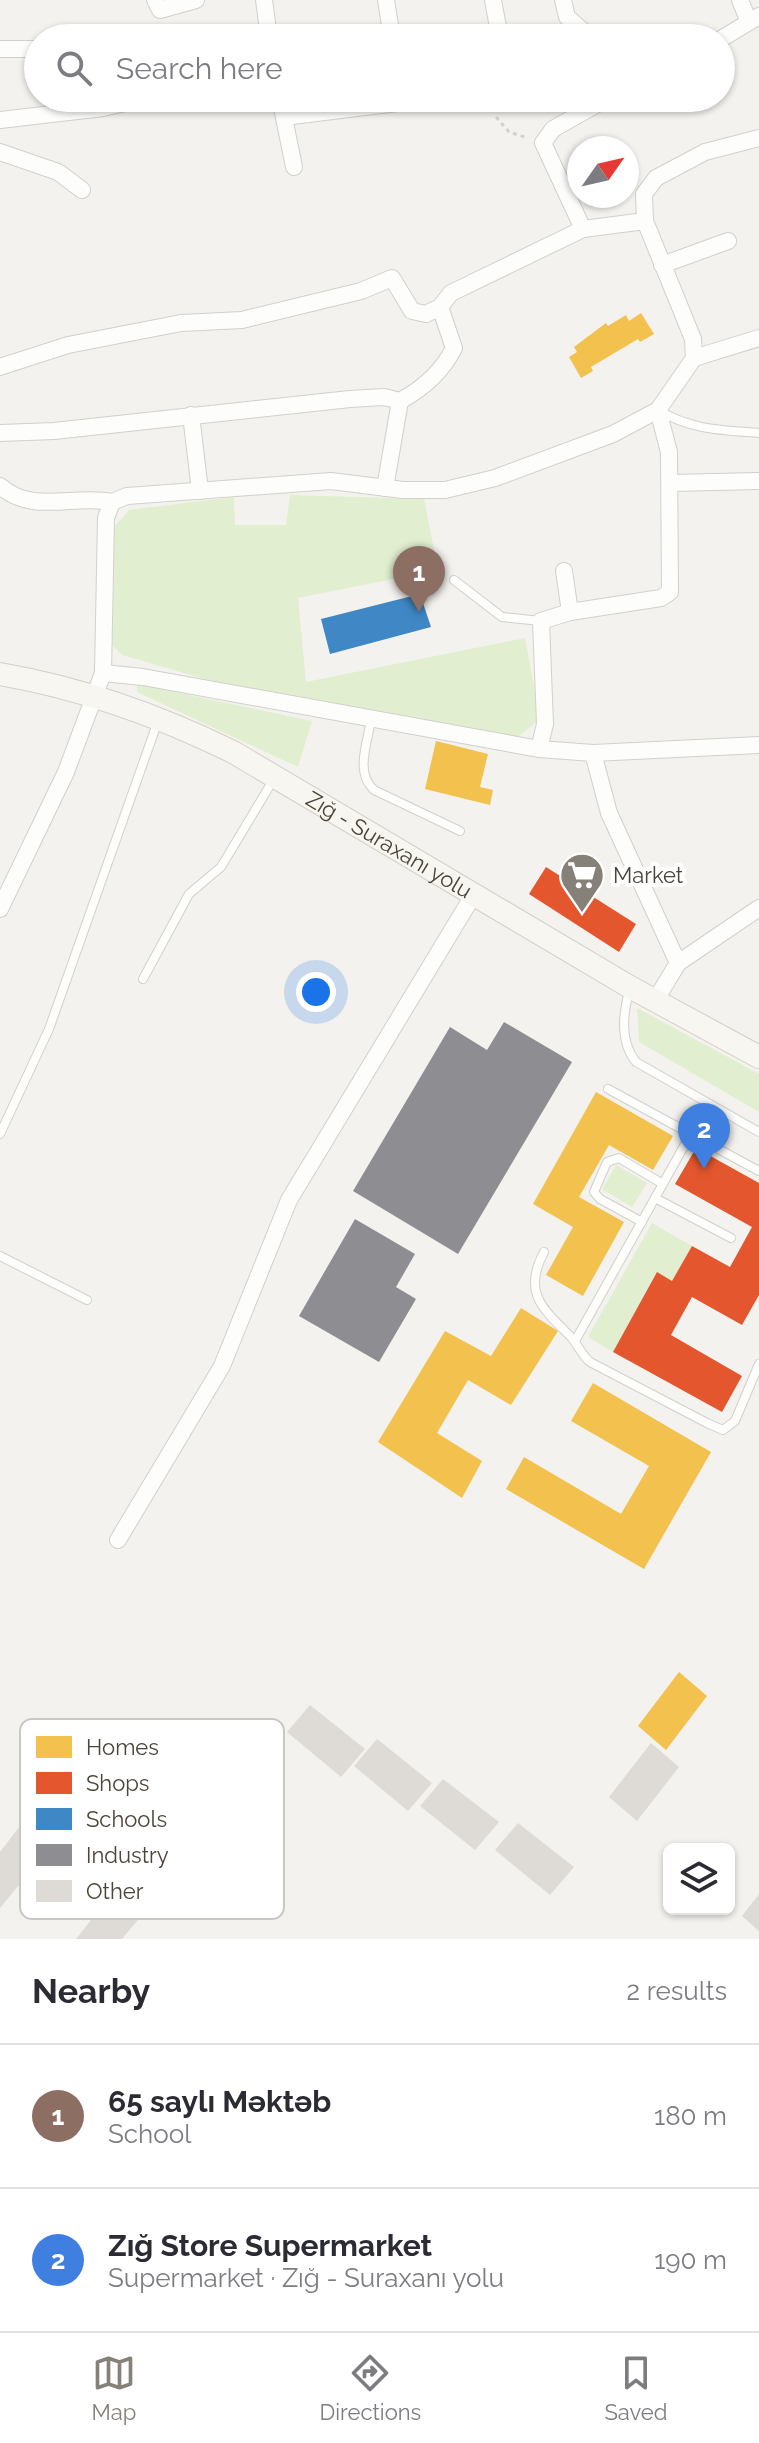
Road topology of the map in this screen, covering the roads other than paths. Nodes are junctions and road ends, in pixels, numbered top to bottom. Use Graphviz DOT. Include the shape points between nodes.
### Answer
graph roads {
  1 [pos="155,0"];
  2 [pos="196,0"];
  3 [pos="264,0"];
  4 [pos="386,0"];
  5 [pos="493,0"];
  6 [pos="563,0"];
  7 [pos="740,0"];
  8 [pos="754,19"];
  9 [pos="267,24"];
  10 [pos="390,24"];
  11 [pos="497,24"];
  12 [pos="575,24"];
  13 [pos="735,31"];
  14 [pos="0,49"];
  15 [pos="24,49"];
  16 [pos="69,112"];
  17 [pos="283,112"];
  18 [pos="324,112"];
  19 [pos="583,112"];
  20 [pos="284,117"];
  21 [pos="0,120"];
  22 [pos="759,138"];
  23 [pos="0,152"];
  24 [pos="294,167"];
  25 [pos="82,190"];
  26 [pos="645,221"];
  27 [pos="583,229"];
  28 [pos="728,241"];
  29 [pos="662,265"];
  30 [pos="440,307"];
  31 [pos="759,338"];
  32 [pos="694,358"];
  33 [pos="0,367"];
  34 [pos="400,401"];
  35 [pos="658,410"];
  36 [pos="191,415"];
  37 [pos="0,433"];
  38 [pos="759,433"];
  39 [pos="759,481"];
  40 [pos="670,483"];
  41 [pos="0,486"];
  42 [pos="385,488"];
  43 [pos="200,491"];
  44 [pos="112,502"];
  45 [pos="564,571"];
  46 [pos="454,580"];
  47 [pos="570,612"];
  48 [pos="541,621"];
  49 [pos="103,673"];
  50 [pos="0,674"];
  51 [pos="96,698"];
  52 [pos="159,720"];
  53 [pos="371,720"];
  54 [pos="759,745"];
  55 [pos="539,749"];
  56 [pos="593,753"];
  57 [pos="275,776"];
  58 [pos="460,831"];
  59 [pos="474,894"];
  60 [pos="759,908"];
  61 [pos="0,909"];
  62 [pos="678,963"];
  63 [pos="143,979"];
  64 [pos="630,987"];
  65 [pos="655,1001"];
  66 [pos="759,1057"];
  67 [pos="608,1089"];
  68 [pos="707,1105"];
  69 [pos="759,1132"];
  70 [pos="0,1134"];
  71 [pos="691,1134"];
  72 [pos="759,1171"];
  73 [pos="663,1184"];
  74 [pos="655,1198"];
  75 [pos="642,1222"];
  76 [pos="731,1238"];
  77 [pos="544,1252"];
  78 [pos="0,1256"];
  79 [pos="87,1300"];
  80 [pos="575,1341"];
  81 [pos="759,1364"];
  82 [pos="118,1540"];
  1 -- 2 [label="street" via="160,10"];
  3 -- 9 [label="street"];
  4 -- 10 [label="street"];
  5 -- 11 [label="street"];
  6 -- 12 [label="street" via="567,17"];
  7 -- 8 [label="street"];
  8 -- 13 [label="street"];
  14 -- 15 [label="street"];
  16 -- 21 [label="street"];
  17 -- 20 [label="street"];
  18 -- 20 [label="street"];
  19 -- 27 [label="street" via="553,129 543,143"];
  20 -- 24 [label="street"];
  22 -- 26 [label="street" via="705,152 656,178 644,194"];
  23 -- 25 [label="street" via="58,172"];
  26 -- 27 [label="street"];
  26 -- 29 [label="street"];
  27 -- 30 [label="street" via="451,293"];
  28 -- 29 [label="street"];
  29 -- 32 [label="street" via="687,319"];
  30 -- 33 [label="street" via="419,315 412,311 392,278 361,291 242,320 181,323 68,345"];
  30 -- 34 [label="street" via="454,348 421,389"];
  31 -- 32 [label="street"];
  32 -- 35 [label="street"];
  34 -- 36 [label="street" via="350,399"];
  34 -- 42 [label="street"];
  35 -- 38 [label="lane" via="696,428"];
  35 -- 40 [label="street" via="667,434"];
  35 -- 42 [label="street" via="613,434 495,478 445,490"];
  36 -- 37 [label="street"];
  36 -- 43 [label="street"];
  39 -- 40 [label="street"];
  40 -- 47 [label="street" via="670,592 661,598"];
  41 -- 44 [label="street" via="21,499 44,503 94,498"];
  42 -- 43 [label="street" via="331,481"];
  43 -- 44 [label="street" via="127,496"];
  44 -- 49 [label="street" via="106,518"];
  45 -- 47 [label="street"];
  46 -- 48 [label="lane" via="502,617"];
  47 -- 48 [label="street"];
  48 -- 55 [label="street" via="545,724"];
  49 -- 51 [label="street"];
  49 -- 53 [label="street"];
  50 -- 51 [label="main road, Zığ - Suraxanı yolu"];
  51 -- 52 [label="main road, Zığ - Suraxanı yolu"];
  51 -- 61 [label="street"];
  52 -- 57 [label="main road, Zığ - Suraxanı yolu"];
  52 -- 70 [label="lane" via="49,1029"];
  53 -- 55 [label="street"];
  53 -- 58 [label="lane" via="362,773 366,783"];
  54 -- 56 [label="street"];
  55 -- 56 [label="street"];
  56 -- 62 [label="street" via="609,813"];
  57 -- 59 [label="main road, Zığ - Suraxanı yolu"];
  57 -- 63 [label="lane" via="221,867 189,894"];
  59 -- 64 [label="main road, Zığ - Suraxanı yolu"];
  59 -- 82 [label="street" via="289,1200 222,1366"];
  60 -- 62 [label="street"];
  62 -- 65 [label="street"];
  64 -- 65 [label="main road, Zığ - Suraxanı yolu"];
  64 -- 68 [label="lane" via="623,1020 629,1054 647,1071"];
  65 -- 66 [label="main road, Zığ - Suraxanı yolu"];
  67 -- 71 [label="lane"];
  68 -- 69 [label="lane"];
  68 -- 71 [label="lane"];
  71 -- 72 [label="lane"];
  71 -- 73 [label="lane"];
  73 -- 74 [label="lane"];
  73 -- 75 [label="lane" via="619,1158 607,1162 594,1192"];
  74 -- 75 [label="lane"];
  74 -- 76 [label="lane"];
  75 -- 80 [label="lane"];
  77 -- 80 [label="lane" via="533,1279 540,1305"];
  78 -- 79 [label="lane"];
  80 -- 81 [label="lane" via="590,1362 723,1430 735,1421"];
}
